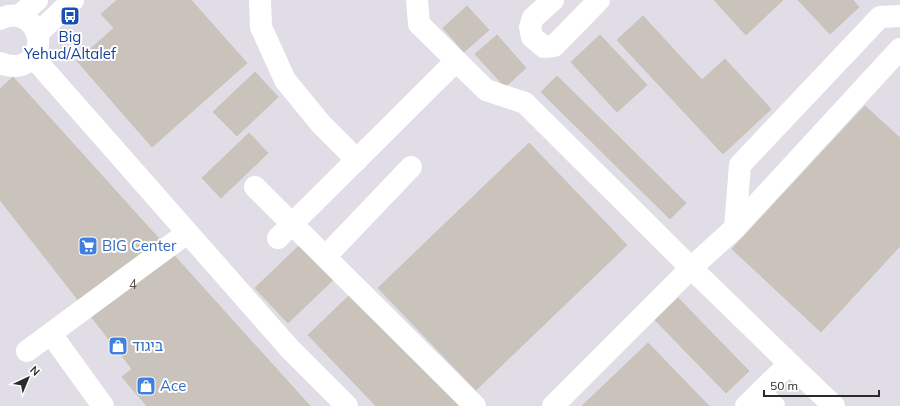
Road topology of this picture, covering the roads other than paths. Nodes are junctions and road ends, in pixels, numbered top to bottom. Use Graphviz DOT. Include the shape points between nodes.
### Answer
graph roads {
  1 [pos="37,0"];
  2 [pos="73,0"];
  3 [pos="260,0"];
  4 [pos="417,0"];
  5 [pos="553,0"];
  6 [pos="599,0"];
  7 [pos="900,16"];
  8 [pos="10,18"];
  9 [pos="38,34"];
  10 [pos="900,50"];
  11 [pos="33,57"];
  12 [pos="456,61"];
  13 [pos="0,63"];
  14 [pos="357,160"];
  15 [pos="411,167"];
  16 [pos="255,187"];
  17 [pos="735,228"];
  18 [pos="285,231"];
  19 [pos="187,233"];
  20 [pos="326,256"];
  21 [pos="691,268"];
  22 [pos="51,334"];
  23 [pos="27,351"];
  24 [pos="789,364"];
  25 [pos="760,401"];
  26 [pos="103,406"];
  27 [pos="347,406"];
  28 [pos="475,406"];
  29 [pos="553,406"];
  30 [pos="834,406"];
  1 -- 8 [label="street"];
  2 -- 9 [label="street"];
  3 -- 14 [label="street" via="261,27 285,80 321,124"];
  4 -- 12 [label="street" via="419,24"];
  5 -- 6 [label="street" via="533,18 530,26 532,37 544,47 554,46"];
  7 -- 17 [label="street" via="880,17 740,164"];
  8 -- 9 [label="street" via="31,22"];
  9 -- 11 [label="street" via="37,50"];
  10 -- 17 [label="street"];
  11 -- 13 [label="street" via="21,65 7,66"];
  11 -- 19 [label="street"];
  12 -- 14 [label="street"];
  12 -- 21 [label="street" via="486,90 525,103"];
  14 -- 18 [label="street"];
  15 -- 20 [label="street"];
  16 -- 18 [label="street"];
  17 -- 21 [label="street"];
  18 -- 20 [label="street"];
  19 -- 22 [label="street"];
  19 -- 27 [label="street" via="290,349"];
  20 -- 28 [label="street"];
  21 -- 24 [label="street"];
  21 -- 29 [label="street"];
  22 -- 23 [label="street"];
  22 -- 26 [label="street"];
  24 -- 25 [label="street"];
  24 -- 30 [label="street"];
}
